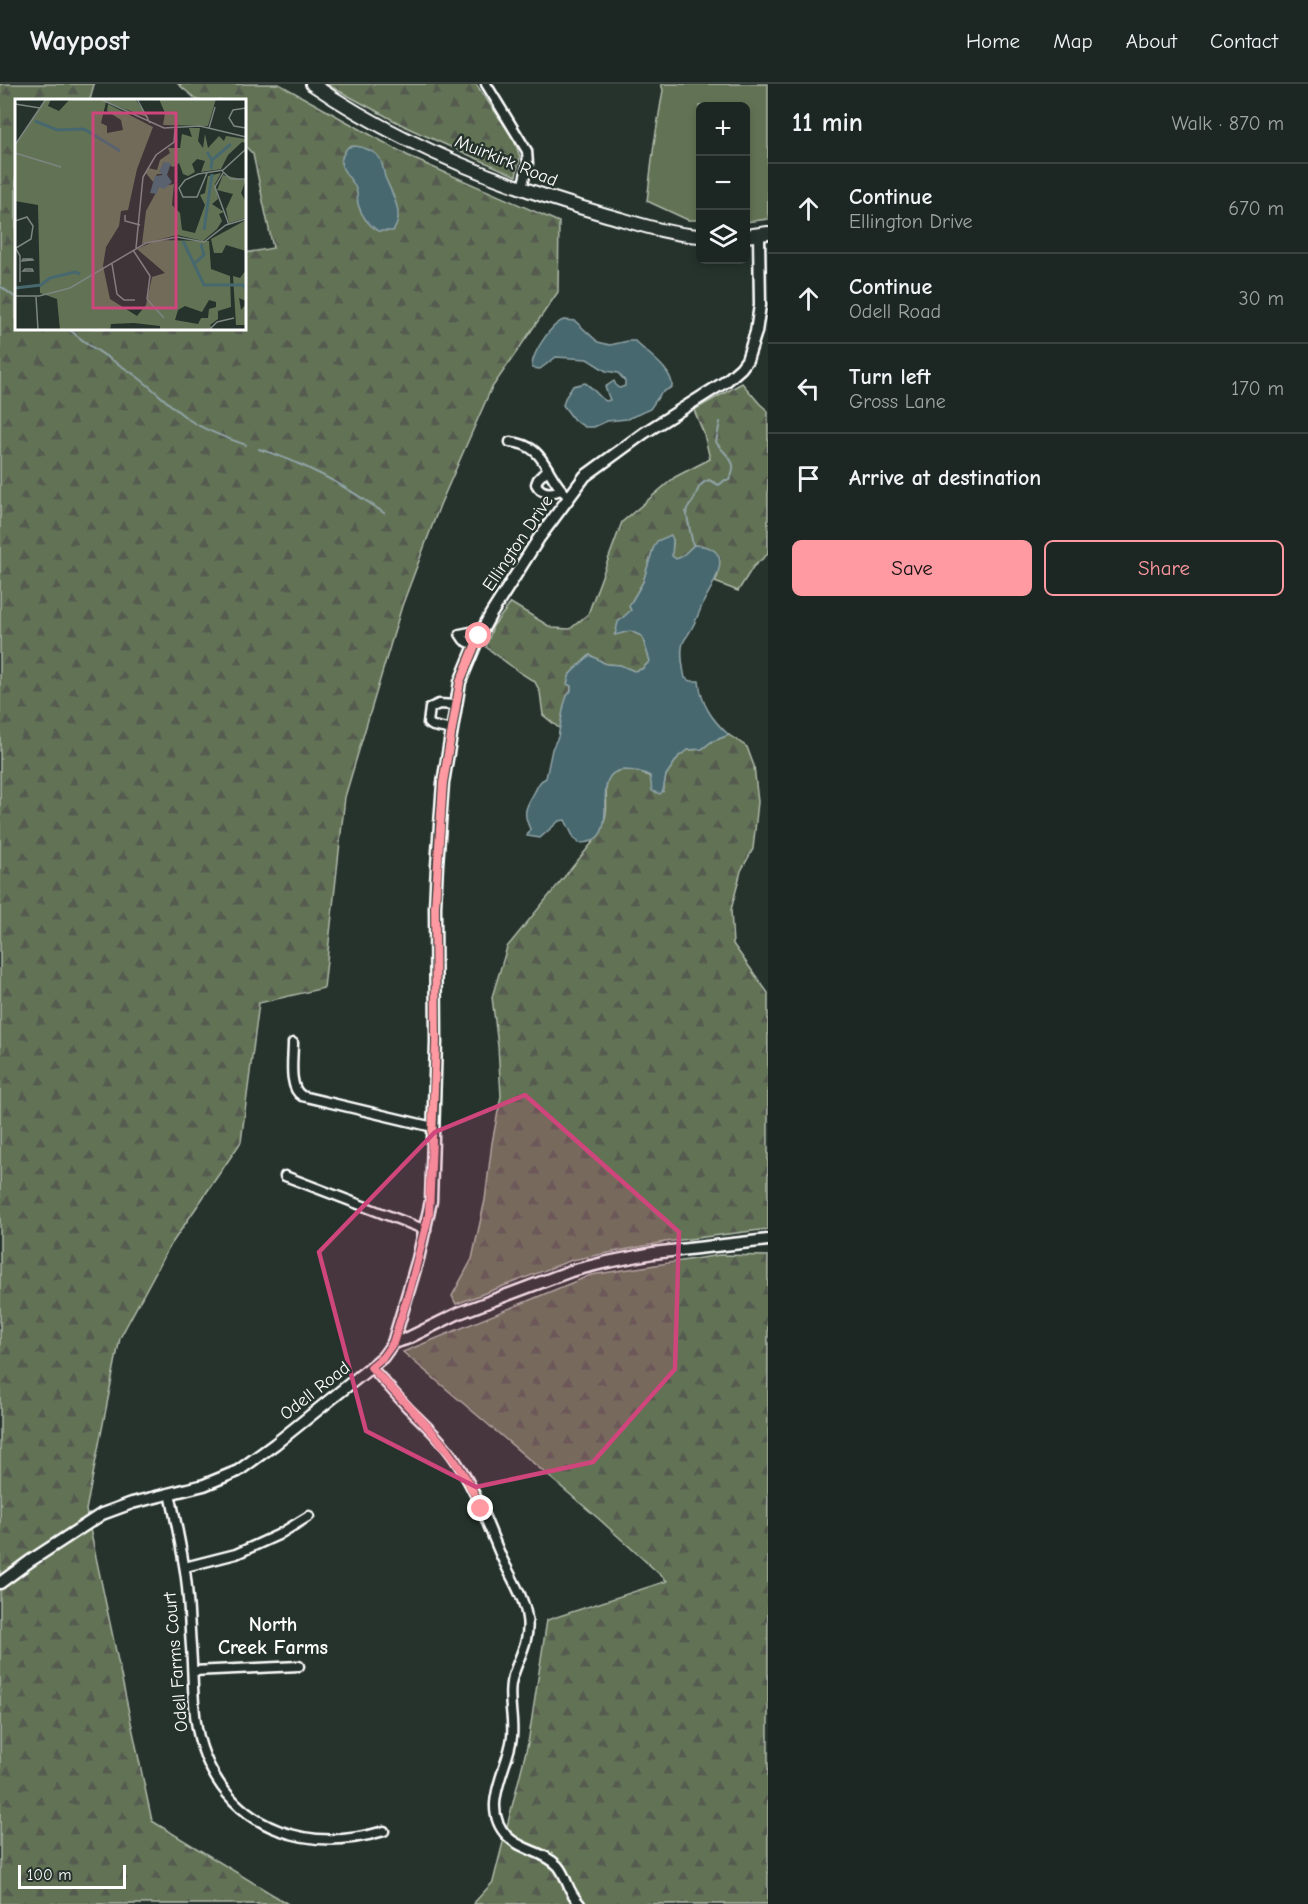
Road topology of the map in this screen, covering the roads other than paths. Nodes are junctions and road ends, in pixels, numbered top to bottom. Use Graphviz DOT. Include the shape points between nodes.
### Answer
graph roads {
  1 [pos="312,84"];
  2 [pos="486,84"];
  3 [pos="522,188"];
  4 [pos="763,234"];
  5 [pos="696,235"];
  6 [pos="510,442"];
  7 [pos="548,469"];
  8 [pos="565,493"];
  9 [pos="480,634"];
  10 [pos="475,645"];
  11 [pos="456,705"];
  12 [pos="452,730"];
  13 [pos="293,1043"];
  14 [pos="433,1127"];
  15 [pos="285,1176"];
  16 [pos="426,1230"];
  17 [pos="768,1240"];
  18 [pos="393,1343"];
  19 [pos="371,1367"];
  20 [pos="170,1493"];
  21 [pos="309,1516"];
  22 [pos="185,1567"];
  23 [pos="0,1583"];
  24 [pos="299,1666"];
  25 [pos="193,1671"];
  26 [pos="384,1831"];
  27 [pos="580,1904"];
  1 -- 3 [label="main road, Muirkirk Road" via="401,137"];
  2 -- 3 [label="street" via="527,151"];
  3 -- 5 [label="main road, Muirkirk Road" via="661,231"];
  4 -- 8 [label="street, Ellington Drive" via="756,332 741,368 600,464"];
  6 -- 7 [label="street" via="533,448"];
  7 -- 8 [label="street"];
  7 -- 8 [label="street" via="538,479 538,488 547,493"];
  8 -- 9 [label="street, Ellington Drive"];
  9 -- 10 [label="street, Ellington Drive"];
  9 -- 10 [label="street" via="460,634"];
  10 -- 11 [label="street, Ellington Drive" via="460,682"];
  11 -- 12 [label="street, Ellington Drive"];
  11 -- 12 [label="street" via="435,705 427,718 432,726"];
  12 -- 14 [label="street, Ellington Drive" via="443,783 435,907"];
  13 -- 14 [label="street" via="297,1094"];
  14 -- 16 [label="street, Ellington Drive" via="431,1202"];
  15 -- 16 [label="street"];
  16 -- 18 [label="street, Ellington Drive"];
  17 -- 18 [label="street, Odell Road" via="653,1253 582,1268 480,1304"];
  18 -- 19 [label="street, Odell Road"];
  19 -- 20 [label="street, Odell Road" via="238,1471"];
  19 -- 27 [label="street" via="434,1432 458,1463 521,1597 528,1628 511,1684 512,1737 496,1792 496,1818 507,1835 521,1846 558,1866 570,1893"];
  20 -- 22 [label="street, Odell Farms Court"];
  20 -- 23 [label="street, Odell Road" via="102,1514"];
  21 -- 22 [label="street" via="237,1554"];
  22 -- 25 [label="street, Odell Farms Court"];
  24 -- 25 [label="street"];
  25 -- 26 [label="street, Odell Farms Court" via="204,1756 244,1810 267,1826 312,1838 346,1840"];
}
